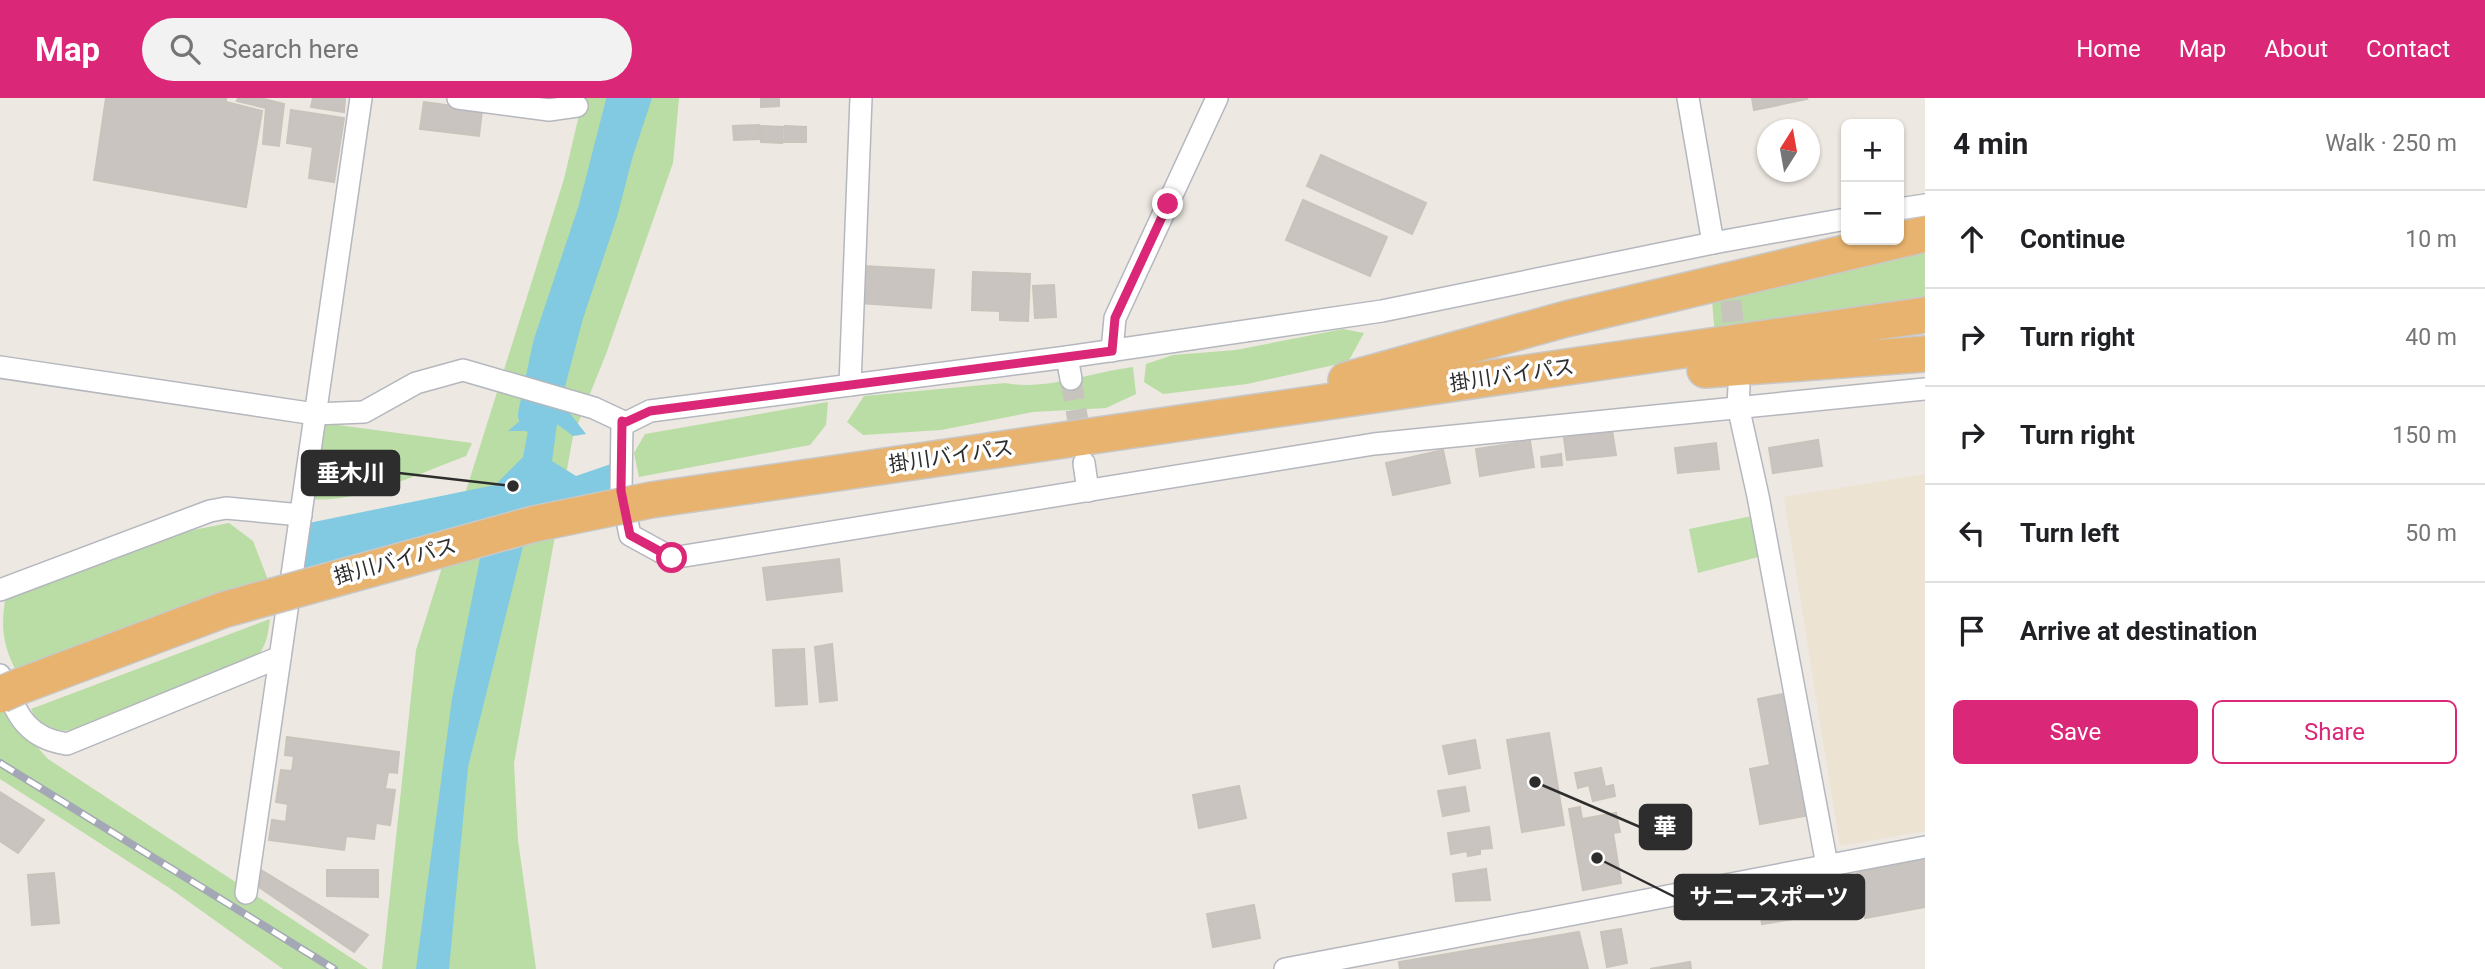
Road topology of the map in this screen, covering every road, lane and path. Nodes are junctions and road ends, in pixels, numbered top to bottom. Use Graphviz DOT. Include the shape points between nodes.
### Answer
graph roads {
  1 [pos="361,98"];
  2 [pos="458,98"];
  3 [pos="861,98"];
  4 [pos="1217,98"];
  5 [pos="1688,98"];
  6 [pos="577,106"];
  7 [pos="1925,205"];
  8 [pos="1904,208"];
  9 [pos="1841,220"];
  10 [pos="1925,234"];
  11 [pos="1718,242"];
  12 [pos="1727,264"];
  13 [pos="1925,315"];
  14 [pos="1112,351"];
  15 [pos="1925,354"];
  16 [pos="1068,357"];
  17 [pos="0,367"];
  18 [pos="1071,379"];
  19 [pos="850,385"];
  20 [pos="1925,389"];
  21 [pos="1739,396"];
  22 [pos="315,414"];
  23 [pos="1207,419"];
  24 [pos="622,421"];
  25 [pos="1084,463"];
  26 [pos="1088,491"];
  27 [pos="301,515"];
  28 [pos="0,590"];
  29 [pos="280,657"];
  30 [pos="6,685"];
  31 [pos="1925,847"];
  32 [pos="1827,865"];
  33 [pos="246,893"];
  34 [pos="1285,969"];
  1 -- 22 [label="street"];
  2 -- 6 [label="street" via="549,110"];
  3 -- 19 [label="street"];
  4 -- 14 [label="street" via="1115,318"];
  5 -- 11 [label="street"];
  7 -- 8 [label="street"];
  9 -- 11 [label="street"];
  10 -- 23 [label="highway" via="1566,319"];
  11 -- 12 [label="street"];
  11 -- 14 [label="street" via="1382,311"];
  13 -- 23 [label="highway, 掛川バイパス"];
  14 -- 16 [label="street"];
  15 -- 23 [label="highway" via="1782,362 1592,381 1342,417"];
  16 -- 18 [label="street"];
  16 -- 19 [label="street"];
  17 -- 22 [label="street"];
  19 -- 24 [label="street" via="650,411"];
  20 -- 21 [label="street"];
  21 -- 26 [label="street" via="1374,444"];
  21 -- 32 [label="street"];
  22 -- 24 [label="street" via="364,412 416,383 463,370 594,408"];
  22 -- 27 [label="street"];
  23 -- 30 [label="highway, 掛川バイパス, bridge" via="651,500 534,524 223,610"];
  24 -- 26 [label="street" via="621,491 630,535 672,558"];
  25 -- 26 [label="street"];
  27 -- 28 [label="street" via="226,508 210,511"];
  27 -- 29 [label="street"];
  29 -- 30 [label="street" via="67,744 36,735 20,718"];
  29 -- 33 [label="street"];
  31 -- 32 [label="street"];
  32 -- 34 [label="street"];
}
